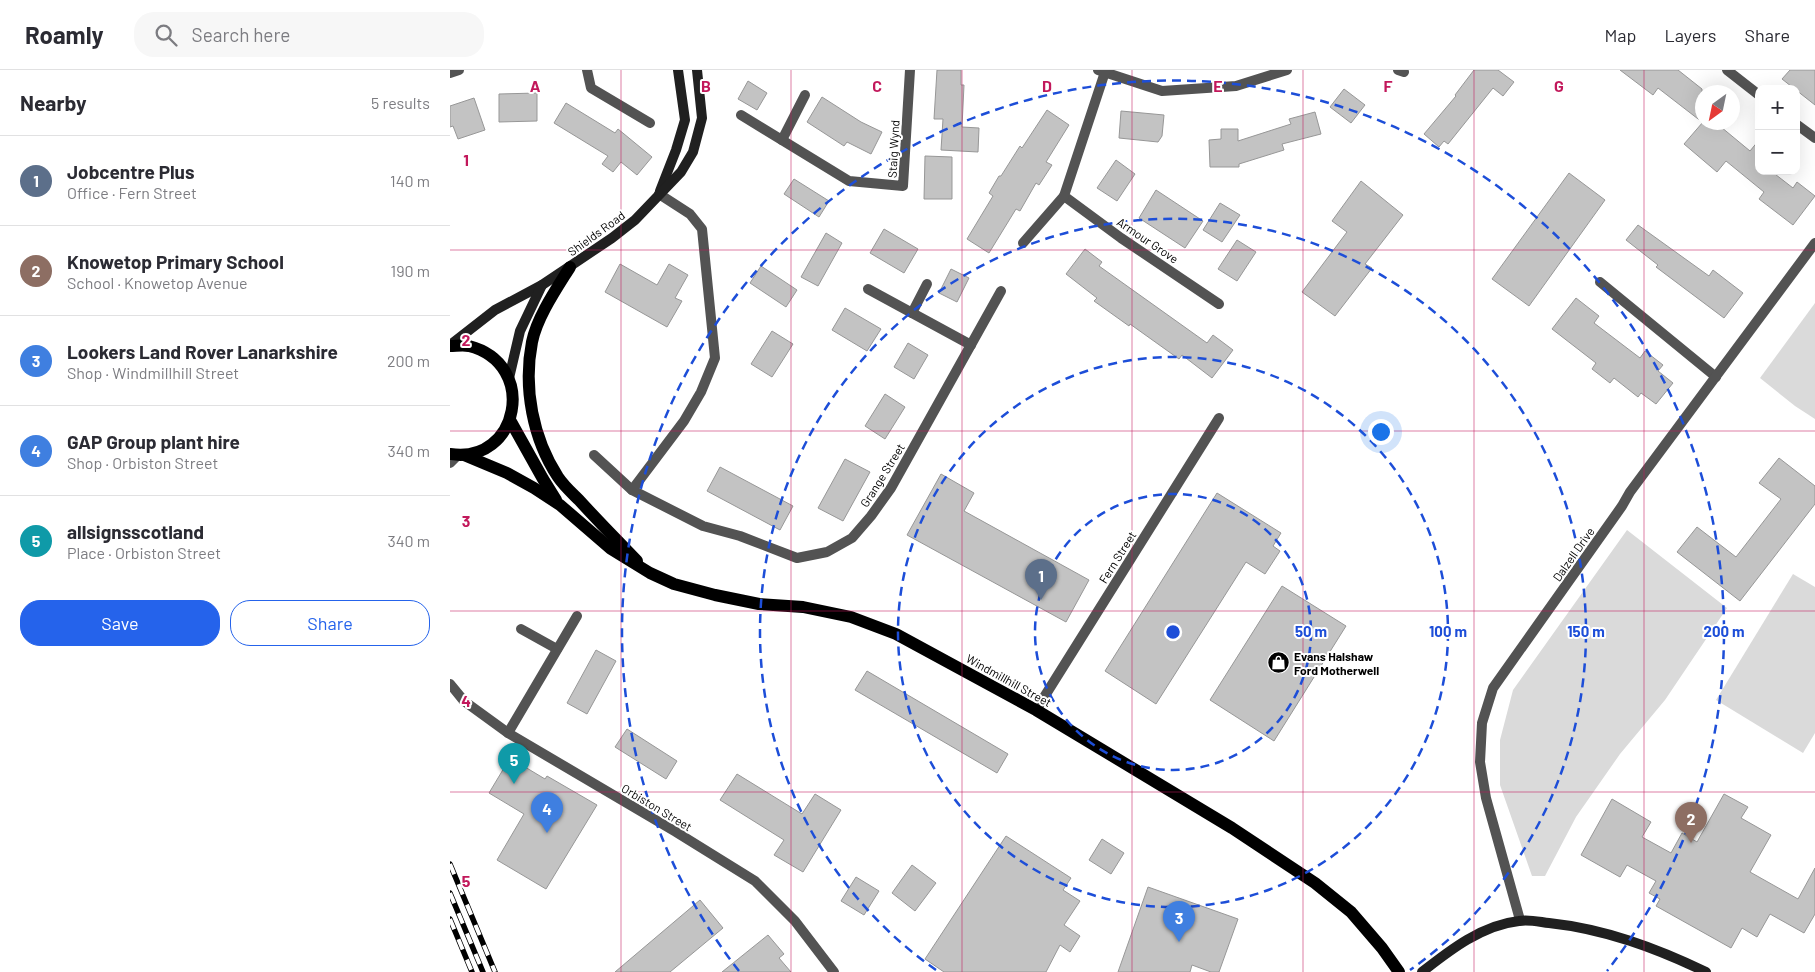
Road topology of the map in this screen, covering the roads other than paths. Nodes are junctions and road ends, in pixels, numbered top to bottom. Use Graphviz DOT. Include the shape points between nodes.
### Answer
graph roads {
  1 [pos="459,70"];
  2 [pos="587,70"];
  3 [pos="678,70"];
  4 [pos="697,70"];
  5 [pos="910,70"];
  6 [pos="1287,70"];
  7 [pos="1726,70"];
  8 [pos="1102,71"];
  9 [pos="450,73"];
  10 [pos="1755,92"];
  11 [pos="805,95"];
  12 [pos="741,115"];
  13 [pos="650,123"];
  14 [pos="1800,127"];
  15 [pos="1815,138"];
  16 [pos="782,140"];
  17 [pos="659,194"];
  18 [pos="1064,196"];
  19 [pos="1023,243"];
  20 [pos="1815,243"];
  21 [pos="570,267"];
  22 [pos="1600,282"];
  23 [pos="927,284"];
  24 [pos="542,285"];
  25 [pos="868,289"];
  26 [pos="1001,291"];
  27 [pos="1219,304"];
  28 [pos="912,313"];
  29 [pos="971,344"];
  30 [pos="450,346"];
  31 [pos="1716,377"];
  32 [pos="509,378"];
  33 [pos="1219,418"];
  34 [pos="510,420"];
  35 [pos="594,454"];
  36 [pos="455,457"];
  37 [pos="632,490"];
  38 [pos="560,505"];
  39 [pos="650,573"];
  40 [pos="577,616"];
  41 [pos="522,629"];
  42 [pos="557,649"];
  43 [pos="450,684"];
  44 [pos="1036,710"];
  45 [pos="508,734"];
  46 [pos="1520,920"];
  47 [pos="834,972"];
  48 [pos="1399,972"];
  49 [pos="1422,972"];
  50 [pos="1706,972"];
  1 -- 9 [label="street"];
  2 -- 13 [label="street" via="591,88"];
  3 -- 17 [label="main road, Shields Road" via="685,120"];
  4 -- 17 [label="main road, Shields Road" via="702,118 693,152 681,172"];
  5 -- 16 [label="street, Staig Wynd" via="904,186 849,181"];
  6 -- 8 [label="street" via="1236,86 1162,91"];
  7 -- 10 [label="street"];
  8 -- 18 [label="street"];
  11 -- 16 [label="street"];
  12 -- 16 [label="street, Staig Wynd"];
  14 -- 15 [label="street"];
  17 -- 21 [label="main road, Shields Road" via="636,220"];
  17 -- 37 [label="street" via="690,214 702,229 715,358 684,421"];
  18 -- 19 [label="street"];
  18 -- 27 [label="street, Armour Grove"];
  20 -- 31 [label="street, Dalzell Drive"];
  21 -- 24 [label="main road, Shields Road"];
  21 -- 39 [label="main road" via="548,301 532,340 529,392 537,433 559,479"];
  22 -- 31 [label="street"];
  23 -- 28 [label="street"];
  24 -- 30 [label="main road, Shields Road" via="495,310"];
  24 -- 32 [label="main road" via="520,331"];
  25 -- 28 [label="street"];
  26 -- 29 [label="street, Grange Street"];
  28 -- 29 [label="street"];
  29 -- 37 [label="street, Grange Street" via="891,488 852,538 827,552 797,558 703,526"];
  30 -- 32 [label="main road" via="468,346 485,352 499,362"];
  31 -- 46 [label="street, Dalzell Drive" via="1630,492 1493,688 1482,724 1480,762 1486,798"];
  32 -- 34 [label="main road" via="513,398"];
  33 -- 44 [label="street, Fern Street"];
  34 -- 36 [label="main road" via="492,444"];
  34 -- 38 [label="main road, Windmillhill Street"];
  35 -- 37 [label="street, Grange Street"];
  36 -- 38 [label="main road, Windmillhill Street" via="506,473"];
  38 -- 39 [label="main road, Windmillhill Street" via="611,549"];
  39 -- 44 [label="main road, Windmillhill Street" via="715,596 803,607 851,617 896,634"];
  40 -- 42 [label="street"];
  41 -- 42 [label="street"];
  42 -- 45 [label="street"];
  43 -- 45 [label="street, Orbiston Street" via="464,700"];
  44 -- 48 [label="main road, Windmillhill Street" via="1232,828 1315,883 1351,912"];
  45 -- 47 [label="street, Orbiston Street" via="755,881 795,921"];
  46 -- 49 [label="main road" via="1475,935"];
  46 -- 50 [label="main road" via="1559,924 1632,940"];
}
